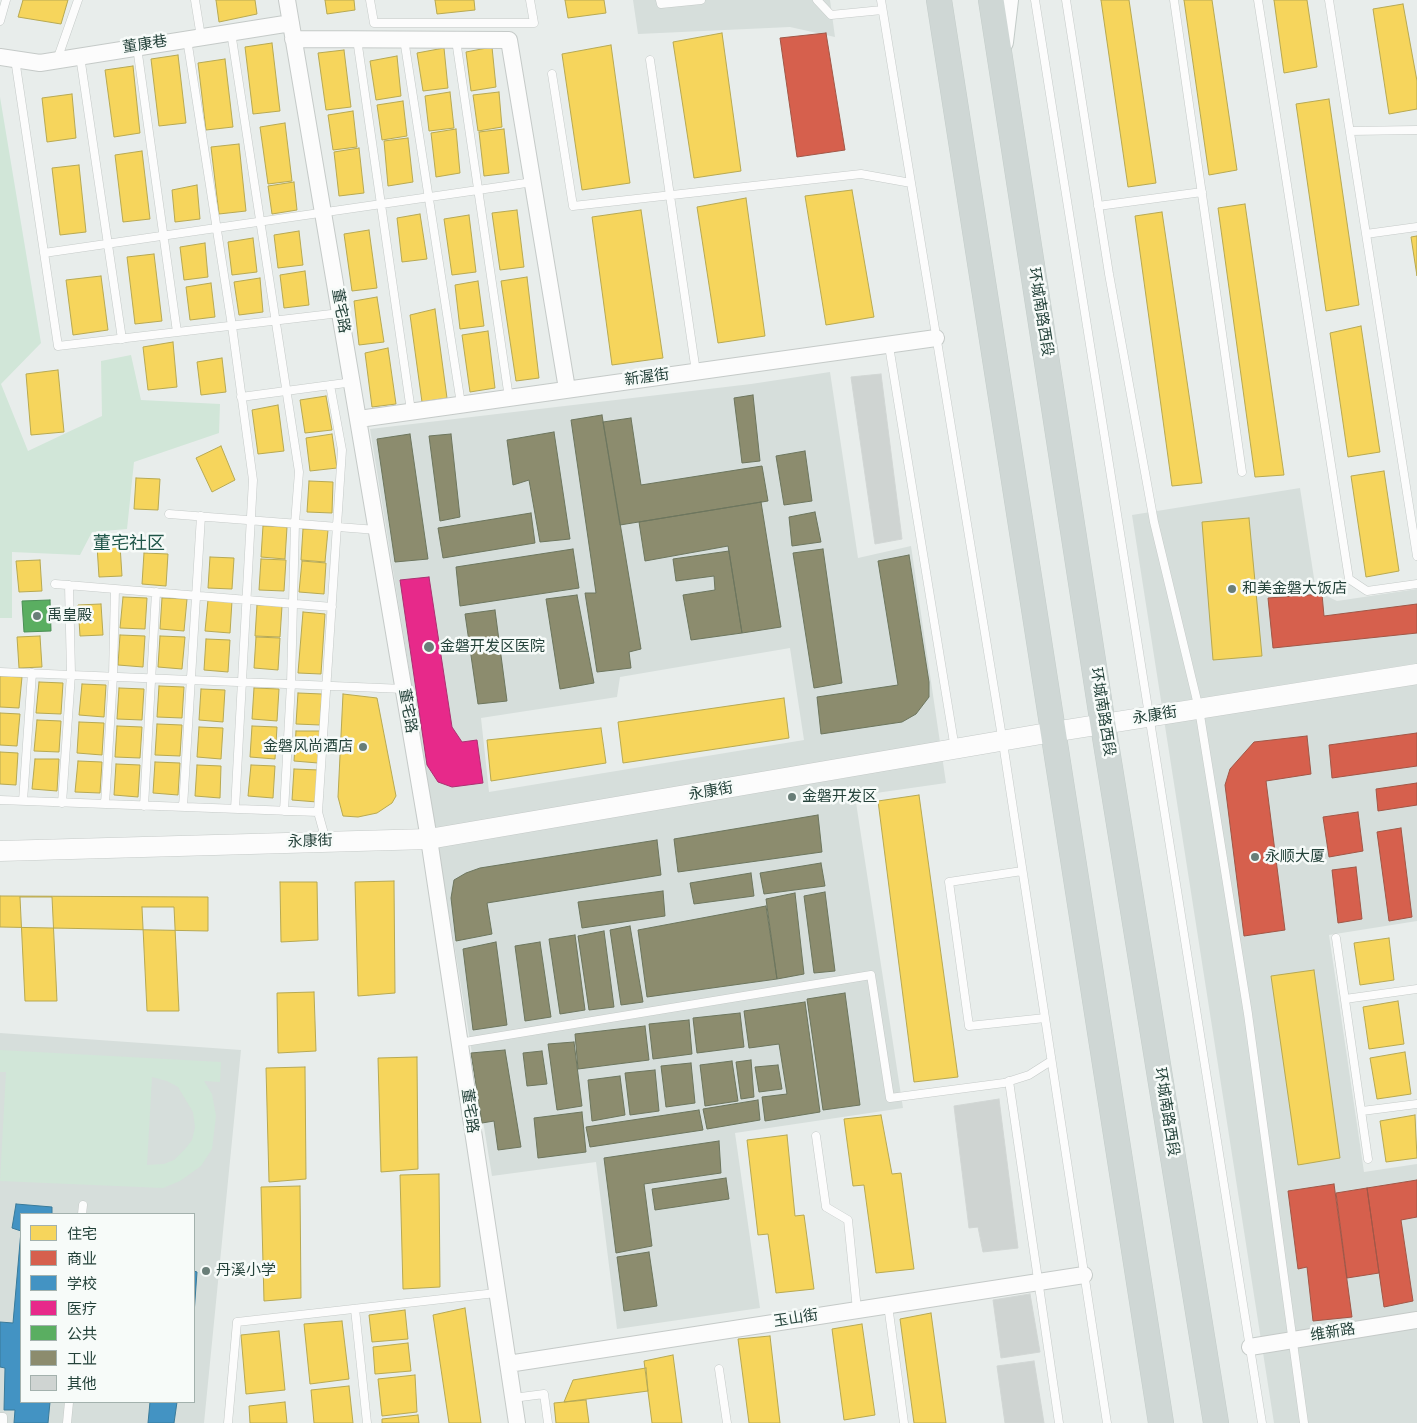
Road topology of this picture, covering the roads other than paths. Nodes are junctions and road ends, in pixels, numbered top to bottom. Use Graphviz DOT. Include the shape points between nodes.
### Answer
graph roads {
  1 [pos="6,0"];
  2 [pos="78,0"];
  3 [pos="195,0"];
  4 [pos="287,0"];
  5 [pos="370,0"];
  6 [pos="530,0"];
  7 [pos="660,0"];
  8 [pos="701,0"];
  9 [pos="817,0"];
  10 [pos="880,0"];
  11 [pos="939,0"];
  12 [pos="991,0"];
  13 [pos="1007,0"];
  14 [pos="1035,0"];
  15 [pos="1066,0"];
  16 [pos="1174,0"];
  17 [pos="1258,0"];
  18 [pos="1330,0"];
  19 [pos="882,10"];
  20 [pos="0,21"];
  21 [pos="292,31"];
  22 [pos="231,32"];
  23 [pos="194,38"];
  24 [pos="357,39"];
  25 [pos="404,39"];
  26 [pos="456,40"];
  27 [pos="137,46"];
  28 [pos="80,55"];
  29 [pos="8,58"];
  30 [pos="1000,58"];
  31 [pos="57,60"];
  32 [pos="650,60"];
  33 [pos="552,74"];
  34 [pos="1417,130"];
  35 [pos="1350,131"];
  36 [pos="533,182"];
  37 [pos="910,183"];
  38 [pos="478,190"];
  39 [pos="1202,192"];
  40 [pos="670,195"];
  41 [pos="429,197"];
  42 [pos="381,204"];
  43 [pos="1098,206"];
  44 [pos="323,212"];
  45 [pos="260,221"];
  46 [pos="216,227"];
  47 [pos="1417,227"];
  48 [pos="1366,234"];
  49 [pos="164,235"];
  50 [pos="108,243"];
  51 [pos="44,253"];
  52 [pos="340,313"];
  53 [pos="276,320"];
  54 [pos="232,326"];
  55 [pos="177,332"];
  56 [pos="936,338"];
  57 [pos="122,339"];
  58 [pos="889,346"];
  59 [pos="696,372"];
  60 [pos="353,382"];
  61 [pos="330,385"];
  62 [pos="567,389"];
  63 [pos="287,391"];
  64 [pos="241,397"];
  65 [pos="509,398"];
  66 [pos="461,404"];
  67 [pos="411,411"];
  68 [pos="359,419"];
  69 [pos="1242,472"];
  70 [pos="169,514"];
  71 [pos="201,516"];
  72 [pos="250,519"];
  73 [pos="295,523"];
  74 [pos="337,527"];
  75 [pos="377,530"];
  76 [pos="1417,556"];
  77 [pos="55,584"];
  78 [pos="1417,584"];
  79 [pos="69,585"];
  80 [pos="115,589"];
  81 [pos="156,592"];
  82 [pos="196,596"];
  83 [pos="246,600"];
  84 [pos="293,604"];
  85 [pos="332,607"];
  86 [pos="0,672"];
  87 [pos="32,673"];
  88 [pos="71,674"];
  89 [pos="1417,674"];
  90 [pos="113,676"];
  91 [pos="151,678"];
  92 [pos="191,680"];
  93 [pos="241,682"];
  94 [pos="291,684"];
  95 [pos="327,685"];
  96 [pos="404,689"];
  97 [pos="1198,709"];
  98 [pos="1148,717"];
  99 [pos="1103,725"];
  100 [pos="1053,732"];
  101 [pos="1003,743"];
  102 [pos="955,751"];
  103 [pos="0,800"];
  104 [pos="23,801"];
  105 [pos="62,803"];
  106 [pos="105,804"];
  107 [pos="144,806"];
  108 [pos="183,807"];
  109 [pos="235,809"];
  110 [pos="284,811"];
  111 [pos="318,812"];
  112 [pos="429,839"];
  113 [pos="326,842"];
  114 [pos="0,851"];
  115 [pos="1022,871"];
  116 [pos="1336,938"];
  117 [pos="1417,989"];
  118 [pos="1345,999"];
  119 [pos="1044,1018"];
  120 [pos="459,1043"];
  121 [pos="1051,1061"];
  122 [pos="1009,1081"];
  123 [pos="1417,1104"];
  124 [pos="1362,1111"];
  125 [pos="816,1136"];
  126 [pos="1368,1159"];
  127 [pos="83,1205"];
  128 [pos="82,1213"];
  129 [pos="1084,1275"];
  130 [pos="1038,1282"];
  131 [pos="496,1293"];
  132 [pos="888,1305"];
  133 [pos="355,1309"];
  134 [pos="857,1310"];
  135 [pos="1417,1320"];
  136 [pos="1292,1340"];
  137 [pos="1250,1347"];
  138 [pos="508,1364"];
  139 [pos="719,1370"];
  140 [pos="513,1398"];
  141 [pos="69,1403"];
  142 [pos="0,1416"];
  143 [pos="2,1423"];
  144 [pos="67,1423"];
  145 [pos="228,1423"];
  146 [pos="367,1423"];
  147 [pos="517,1423"];
  148 [pos="548,1423"];
  149 [pos="727,1423"];
  150 [pos="904,1423"];
  151 [pos="1059,1423"];
  152 [pos="1107,1423"];
  153 [pos="1161,1423"];
  154 [pos="1216,1423"];
  155 [pos="1262,1423"];
  156 [pos="1304,1423"];
  1 -- 20 [label="lane"];
  2 -- 31 [label="lane"];
  3 -- 23 [label="lane"];
  4 -- 21 [label="street, 董宅路"];
  5 -- 6 [label="lane" via="374,23 534,23"];
  7 -- 8 [label="lane" via="660,4"];
  9 -- 19 [label="lane" via="831,15"];
  10 -- 19 [label="lane"];
  11 -- 100 [label="main road"];
  12 -- 30 [label="main road, 环城南路西段"];
  13 -- 30 [label="main road"];
  14 -- 98 [label="lane"];
  15 -- 43 [label="lane"];
  16 -- 39 [label="lane"];
  17 -- 78 [label="lane" via="1349,579 1366,591"];
  18 -- 35 [label="lane"];
  19 -- 37 [label="lane"];
  21 -- 22 [label="street, 董康巷"];
  21 -- 24 [label="street, 董康巷"];
  21 -- 44 [label="street, 董宅路"];
  22 -- 23 [label="street, 董康巷"];
  22 -- 45 [label="lane"];
  23 -- 27 [label="street, 董康巷"];
  23 -- 46 [label="lane"];
  24 -- 25 [label="street, 董康巷"];
  24 -- 42 [label="lane"];
  25 -- 26 [label="street, 董康巷"];
  25 -- 41 [label="lane"];
  26 -- 36 [label="street, 董康巷" via="510,40"];
  26 -- 38 [label="lane"];
  27 -- 28 [label="street, 董康巷"];
  27 -- 49 [label="lane"];
  28 -- 31 [label="street, 董康巷"];
  28 -- 50 [label="lane"];
  29 -- 31 [label="street, 董康巷" via="40,63"];
  29 -- 51 [label="lane"];
  30 -- 99 [label="main road, 环城南路西段"];
  32 -- 40 [label="lane"];
  33 -- 40 [label="lane" via="573,206"];
  34 -- 35 [label="lane"];
  35 -- 48 [label="lane"];
  36 -- 38 [label="lane"];
  36 -- 62 [label="street"];
  37 -- 40 [label="lane" via="861,174"];
  37 -- 56 [label="lane"];
  38 -- 41 [label="lane"];
  38 -- 65 [label="lane"];
  39 -- 43 [label="lane"];
  39 -- 69 [label="lane"];
  40 -- 59 [label="lane"];
  41 -- 42 [label="lane"];
  41 -- 66 [label="lane"];
  42 -- 44 [label="lane"];
  42 -- 67 [label="lane"];
  43 -- 97 [label="lane" via="1154,522"];
  44 -- 45 [label="lane"];
  44 -- 52 [label="street, 董宅路"];
  45 -- 46 [label="lane"];
  45 -- 53 [label="lane"];
  46 -- 49 [label="lane"];
  46 -- 54 [label="lane"];
  47 -- 48 [label="lane"];
  48 -- 76 [label="lane"];
  49 -- 50 [label="lane"];
  49 -- 55 [label="lane"];
  50 -- 51 [label="lane"];
  50 -- 57 [label="lane"];
  51 -- 57 [label="lane" via="58,346"];
  52 -- 53 [label="lane"];
  52 -- 60 [label="street, 董宅路"];
  53 -- 54 [label="lane"];
  53 -- 63 [label="lane"];
  54 -- 55 [label="lane"];
  54 -- 64 [label="lane"];
  55 -- 57 [label="lane"];
  56 -- 58 [label="street, 新渥街"];
  56 -- 101 [label="lane"];
  58 -- 59 [label="street, 新渥街"];
  58 -- 102 [label="lane"];
  59 -- 62 [label="street, 新渥街"];
  60 -- 61 [label="lane"];
  60 -- 68 [label="street, 董宅路"];
  61 -- 63 [label="lane"];
  61 -- 74 [label="lane" via="342,450"];
  62 -- 65 [label="street, 新渥街"];
  63 -- 64 [label="lane"];
  63 -- 73 [label="lane" via="299,472"];
  64 -- 72 [label="lane" via="253,480"];
  65 -- 66 [label="street, 新渥街"];
  66 -- 67 [label="street, 新渥街"];
  67 -- 68 [label="street, 新渥街"];
  68 -- 75 [label="street, 董宅路"];
  70 -- 71 [label="lane"];
  71 -- 72 [label="lane"];
  71 -- 82 [label="lane"];
  72 -- 73 [label="lane"];
  72 -- 83 [label="lane"];
  73 -- 74 [label="lane"];
  73 -- 84 [label="lane"];
  74 -- 75 [label="lane"];
  74 -- 85 [label="lane"];
  75 -- 96 [label="street, 董宅路"];
  77 -- 79 [label="lane"];
  79 -- 80 [label="lane"];
  79 -- 88 [label="lane"];
  80 -- 81 [label="lane"];
  80 -- 90 [label="lane"];
  81 -- 82 [label="lane"];
  81 -- 91 [label="lane"];
  82 -- 83 [label="lane"];
  82 -- 92 [label="lane"];
  83 -- 84 [label="lane"];
  83 -- 93 [label="lane"];
  84 -- 85 [label="lane"];
  84 -- 94 [label="lane"];
  85 -- 95 [label="lane"];
  86 -- 87 [label="lane"];
  87 -- 88 [label="lane"];
  87 -- 104 [label="lane"];
  88 -- 90 [label="lane"];
  88 -- 105 [label="lane"];
  89 -- 97 [label="street, 永康街"];
  90 -- 91 [label="lane"];
  90 -- 106 [label="lane"];
  91 -- 92 [label="lane"];
  91 -- 107 [label="lane"];
  92 -- 93 [label="lane"];
  92 -- 108 [label="lane"];
  93 -- 94 [label="lane"];
  93 -- 109 [label="lane"];
  94 -- 95 [label="lane"];
  94 -- 110 [label="lane"];
  95 -- 96 [label="lane"];
  95 -- 111 [label="lane"];
  96 -- 112 [label="street, 董宅路"];
  97 -- 98 [label="street, 永康街"];
  97 -- 136 [label="lane" via="1248,1014"];
  98 -- 99 [label="street, 永康街"];
  98 -- 137 [label="lane"];
  99 -- 100 [label="street, 永康街"];
  99 -- 154 [label="main road, 环城南路西段"];
  100 -- 101 [label="street, 永康街"];
  100 -- 153 [label="main road"];
  101 -- 102 [label="street, 永康街"];
  101 -- 115 [label="lane"];
  102 -- 112 [label="street, 永康街"];
  103 -- 104 [label="lane"];
  104 -- 105 [label="lane"];
  105 -- 106 [label="lane"];
  106 -- 107 [label="lane"];
  107 -- 108 [label="lane"];
  108 -- 109 [label="lane"];
  109 -- 110 [label="lane"];
  110 -- 111 [label="lane"];
  111 -- 113 [label="lane"];
  112 -- 113 [label="street, 永康街"];
  112 -- 120 [label="street, 董宅路"];
  113 -- 114 [label="street, 永康街"];
  115 -- 119 [label="lane"];
  115 -- 119 [label="lane" via="950,882 969,1026"];
  116 -- 118 [label="lane"];
  117 -- 118 [label="lane"];
  118 -- 124 [label="lane"];
  119 -- 121 [label="lane"];
  120 -- 122 [label="lane" via="871,975 890,1098"];
  120 -- 131 [label="street, 董宅路"];
  121 -- 122 [label="lane" via="1029,1075"];
  121 -- 129 [label="lane"];
  122 -- 130 [label="lane"];
  123 -- 124 [label="lane"];
  124 -- 126 [label="lane"];
  125 -- 134 [label="lane" via="826,1207 848,1220"];
  127 -- 128 [label="lane"];
  129 -- 130 [label="street, 玉山街"];
  129 -- 152 [label="lane"];
  130 -- 132 [label="street, 玉山街"];
  130 -- 151 [label="lane"];
  131 -- 133 [label="lane"];
  131 -- 138 [label="street, 董宅路"];
  132 -- 134 [label="street, 玉山街"];
  132 -- 150 [label="lane"];
  133 -- 145 [label="lane" via="237,1322"];
  133 -- 146 [label="lane"];
  134 -- 138 [label="street, 玉山街"];
  135 -- 136 [label="street, 维新路"];
  136 -- 137 [label="street, 维新路"];
  136 -- 156 [label="lane"];
  137 -- 155 [label="lane"];
  138 -- 140 [label="street, 董宅路"];
  139 -- 149 [label="lane"];
  140 -- 147 [label="street, 董宅路"];
  140 -- 148 [label="lane" via="544,1394"];
  141 -- 144 [label="lane"];
  142 -- 143 [label="lane" via="3,1417"];
}
